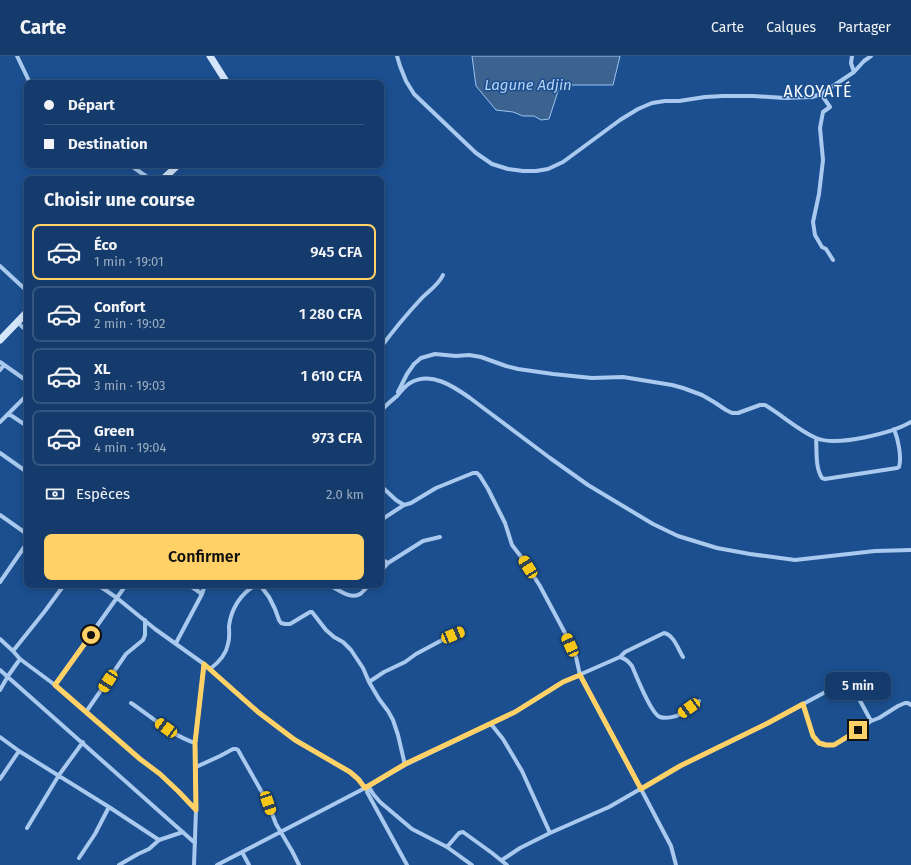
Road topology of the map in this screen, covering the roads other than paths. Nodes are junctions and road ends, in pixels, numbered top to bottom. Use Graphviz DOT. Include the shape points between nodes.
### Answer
graph roads {
  1 [pos="17,56"];
  2 [pos="210,56"];
  3 [pos="397,56"];
  4 [pos="852,56"];
  5 [pos="871,56"];
  6 [pos="854,72"];
  7 [pos="29,80"];
  8 [pos="225,80"];
  9 [pos="821,94"];
  10 [pos="134,168"];
  11 [pos="175,168"];
  12 [pos="146,176"];
  13 [pos="166,176"];
  14 [pos="833,260"];
  15 [pos="0,266"];
  16 [pos="443,275"];
  17 [pos="24,288"];
  18 [pos="24,315"];
  19 [pos="17,322"];
  20 [pos="24,328"];
  21 [pos="3,333"];
  22 [pos="0,340"];
  23 [pos="384,342"];
  24 [pos="0,362"];
  25 [pos="4,365"];
  26 [pos="0,370"];
  27 [pos="24,379"];
  28 [pos="396,396"];
  29 [pos="24,399"];
  30 [pos="384,408"];
  31 [pos="9,414"];
  32 [pos="0,422"];
  33 [pos="911,422"];
  34 [pos="24,424"];
  35 [pos="894,429"];
  36 [pos="816,438"];
  37 [pos="0,452"];
  38 [pos="24,470"];
  39 [pos="384,489"];
  40 [pos="404,505"];
  41 [pos="0,515"];
  42 [pos="384,518"];
  43 [pos="24,532"];
  44 [pos="440,537"];
  45 [pos="24,548"];
  46 [pos="911,550"];
  47 [pos="384,561"];
  48 [pos="388,563"];
  49 [pos="384,568"];
  50 [pos="0,582"];
  51 [pos="62,588"];
  52 [pos="102,588"];
  53 [pos="124,588"];
  54 [pos="193,588"];
  55 [pos="205,588"];
  56 [pos="251,588"];
  57 [pos="262,588"];
  58 [pos="335,588"];
  59 [pos="366,588"];
  60 [pos="202,594"];
  61 [pos="117,598"];
  62 [pos="145,620"];
  63 [pos="462,632"];
  64 [pos="0,639"];
  65 [pos="176,643"];
  66 [pos="13,651"];
  67 [pos="620,657"];
  68 [pos="683,657"];
  69 [pos="20,659"];
  70 [pos="204,664"];
  71 [pos="210,669"];
  72 [pos="0,670"];
  73 [pos="580,675"];
  74 [pos="8,676"];
  75 [pos="369,682"];
  76 [pos="55,685"];
  77 [pos="0,690"];
  78 [pos="698,701"];
  79 [pos="131,703"];
  80 [pos="803,704"];
  81 [pos="911,705"];
  82 [pos="86,712"];
  83 [pos="871,721"];
  84 [pos="491,724"];
  85 [pos="0,737"];
  86 [pos="83,742"];
  87 [pos="195,743"];
  88 [pos="19,751"];
  89 [pos="405,764"];
  90 [pos="196,768"];
  91 [pos="59,775"];
  92 [pos="0,779"];
  93 [pos="368,788"];
  94 [pos="641,789"];
  95 [pos="109,807"];
  96 [pos="196,810"];
  97 [pos="27,828"];
  98 [pos="183,832"];
  99 [pos="280,832"];
  100 [pos="550,833"];
  101 [pos="159,840"];
  102 [pos="195,843"];
  103 [pos="447,847"];
  104 [pos="242,852"];
  105 [pos="79,858"];
  106 [pos="502,860"];
  107 [pos="119,865"];
  108 [pos="194,865"];
  109 [pos="217,865"];
  110 [pos="249,865"];
  111 [pos="299,865"];
  112 [pos="407,865"];
  113 [pos="472,865"];
  114 [pos="507,865"];
  115 [pos="676,865"];
  1 -- 7 [label="street"];
  2 -- 8 [label="street"];
  3 -- 9 [label="street" via="414,94 476,153 492,164 523,171 548,169 563,162 620,120 652,103 705,97 801,98"];
  4 -- 6 [label="street"];
  5 -- 6 [label="street"];
  6 -- 9 [label="street"];
  9 -- 14 [label="street" via="830,107 823,112 820,128 823,160 813,222 815,235"];
  10 -- 12 [label="street"];
  11 -- 13 [label="street"];
  15 -- 17 [label="street"];
  16 -- 23 [label="street"];
  18 -- 19 [label="street"];
  19 -- 20 [label="street"];
  19 -- 21 [label="street"];
  21 -- 22 [label="street"];
  24 -- 25 [label="street"];
  25 -- 26 [label="street"];
  25 -- 27 [label="street"];
  28 -- 30 [label="street"];
  28 -- 36 [label="street" via="407,374 421,358 435,354 469,355 518,369 577,377 623,377 672,385 702,396 732,413 765,405"];
  28 -- 46 [label="street" via="415,381 429,378 444,382 461,391 588,485 638,516 678,536 716,548 794,560 875,551"];
  29 -- 31 [label="street"];
  31 -- 32 [label="street"];
  31 -- 34 [label="street"];
  33 -- 35 [label="street"];
  35 -- 36 [label="street" via="854,439 834,441"];
  35 -- 36 [label="street" via="899,467 826,479 822,478 818,471"];
  37 -- 38 [label="street"];
  39 -- 40 [label="street"];
  40 -- 42 [label="street"];
  40 -- 73 [label="street" via="436,488 477,473 488,489 512,544 540,586 565,632 576,657"];
  41 -- 43 [label="street"];
  44 -- 48 [label="street" via="423,541"];
  45 -- 50 [label="street"];
  47 -- 48 [label="street"];
  48 -- 49 [label="street"];
  51 -- 66 [label="street"];
  52 -- 61 [label="street"];
  53 -- 61 [label="street"];
  54 -- 60 [label="street"];
  55 -- 60 [label="street"];
  56 -- 71 [label="street" via="238,601 230,618 225,652"];
  57 -- 75 [label="street" via="281,623 290,624 312,612 326,630 351,650"];
  58 -- 59 [label="street" via="353,596 359,595"];
  60 -- 65 [label="street"];
  61 -- 62 [label="street"];
  61 -- 76 [label="street"];
  62 -- 65 [label="street"];
  62 -- 82 [label="street" via="143,640 126,654"];
  63 -- 75 [label="street" via="416,654"];
  64 -- 66 [label="street"];
  65 -- 70 [label="street"];
  66 -- 69 [label="street"];
  67 -- 68 [label="street" via="624,652 664,633 672,637"];
  67 -- 73 [label="street"];
  67 -- 78 [label="street" via="632,666 646,698 659,717 668,718 680,714"];
  69 -- 74 [label="street"];
  69 -- 76 [label="street"];
  70 -- 71 [label="street"];
  70 -- 87 [label="street"];
  71 -- 93 [label="street" via="258,712 295,740 350,772"];
  72 -- 74 [label="street"];
  73 -- 84 [label="street" via="563,682"];
  73 -- 94 [label="street"];
  74 -- 77 [label="street"];
  74 -- 86 [label="street"];
  75 -- 89 [label="street" via="393,720"];
  76 -- 82 [label="street"];
  79 -- 87 [label="street" via="166,728"];
  80 -- 83 [label="street" via="844,682 849,682"];
  80 -- 83 [label="street" via="813,736 819,743 826,745 834,745"];
  80 -- 94 [label="street" via="680,766"];
  81 -- 83 [label="street" via="905,703"];
  82 -- 96 [label="street" via="160,774"];
  84 -- 89 [label="street"];
  84 -- 100 [label="street" via="522,771"];
  85 -- 88 [label="street"];
  86 -- 91 [label="street"];
  86 -- 98 [label="street"];
  87 -- 90 [label="street"];
  88 -- 91 [label="street"];
  88 -- 92 [label="street"];
  89 -- 93 [label="street"];
  90 -- 96 [label="street"];
  90 -- 99 [label="street" via="230,750 238,750 268,803"];
  91 -- 95 [label="street"];
  91 -- 97 [label="street"];
  93 -- 99 [label="street"];
  93 -- 103 [label="street" via="380,802 412,829"];
  93 -- 112 [label="street" via="367,792"];
  94 -- 100 [label="street" via="609,807"];
  94 -- 115 [label="street" via="671,846"];
  95 -- 101 [label="street"];
  95 -- 105 [label="street"];
  96 -- 102 [label="street"];
  98 -- 101 [label="street"];
  98 -- 102 [label="street"];
  99 -- 104 [label="street"];
  99 -- 111 [label="street"];
  100 -- 106 [label="street"];
  101 -- 107 [label="street" via="149,849"];
  102 -- 108 [label="street"];
  103 -- 106 [label="street" via="459,833 463,832"];
  103 -- 113 [label="street"];
  104 -- 109 [label="street"];
  104 -- 110 [label="street"];
  106 -- 114 [label="street"];
}
